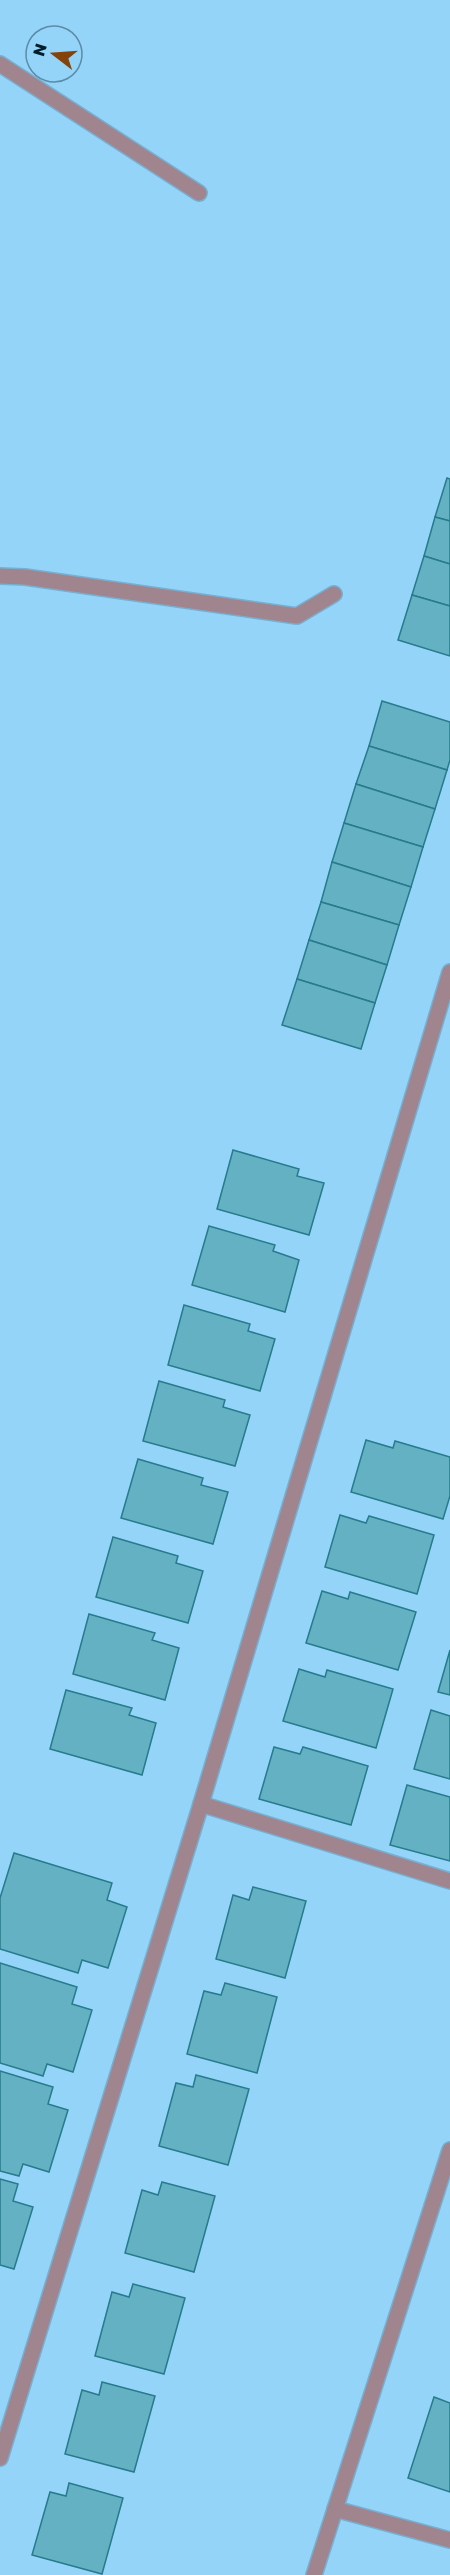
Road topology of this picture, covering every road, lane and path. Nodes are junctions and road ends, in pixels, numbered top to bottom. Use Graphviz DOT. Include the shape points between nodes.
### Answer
graph roads {
  1 [pos="0,64"];
  2 [pos="199,193"];
  3 [pos="0,576"];
  4 [pos="334,594"];
  5 [pos="450,972"];
  6 [pos="201,1804"];
  7 [pos="450,1881"];
  8 [pos="450,2150"];
  9 [pos="0,2458"];
  10 [pos="335,2508"];
  11 [pos="450,2540"];
  12 [pos="314,2575"];
  1 -- 2 [label="street"];
  3 -- 4 [label="street" via="297,616"];
  5 -- 6 [label="street"];
  6 -- 7 [label="street"];
  6 -- 9 [label="street"];
  8 -- 10 [label="street"];
  10 -- 11 [label="street"];
  10 -- 12 [label="street"];
}
